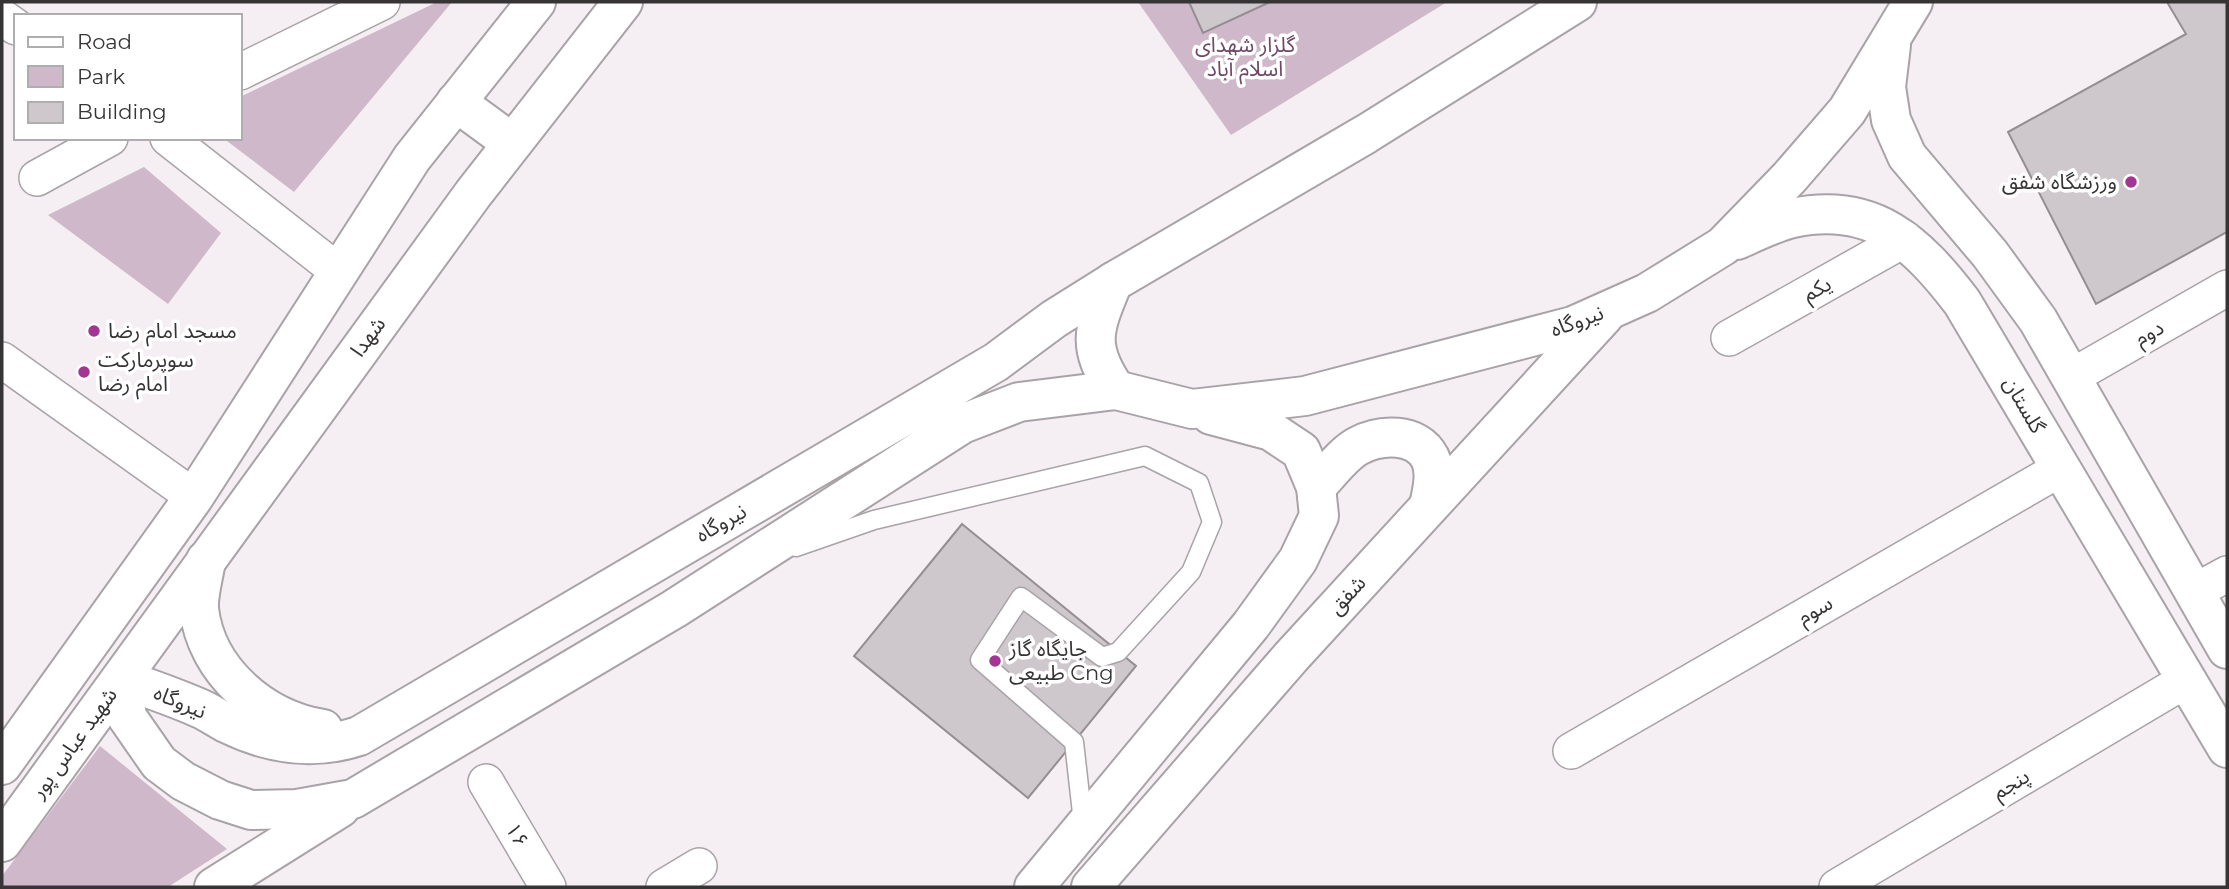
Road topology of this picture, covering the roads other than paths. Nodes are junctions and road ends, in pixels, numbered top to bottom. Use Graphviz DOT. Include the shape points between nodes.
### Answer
graph roads {
  1 [pos="382,2"];
  2 [pos="536,2"];
  3 [pos="623,2"];
  4 [pos="1577,2"];
  5 [pos="1913,2"];
  6 [pos="1892,37"];
  7 [pos="242,71"];
  8 [pos="456,102"];
  9 [pos="106,140"];
  10 [pos="171,140"];
  11 [pos="512,143"];
  12 [pos="37,178"];
  13 [pos="1905,239"];
  14 [pos="1723,246"];
  15 [pos="339,272"];
  16 [pos="1113,282"];
  17 [pos="2227,288"];
  18 [pos="1610,309"];
  19 [pos="1729,338"];
  20 [pos="2,360"];
  21 [pos="996,362"];
  22 [pos="2071,377"];
  23 [pos="1116,390"];
  24 [pos="1018,402"];
  25 [pos="1192,410"];
  26 [pos="2060,469"];
  27 [pos="1316,487"];
  28 [pos="194,497"];
  29 [pos="1429,506"];
  30 [pos="206,560"];
  31 [pos="737,569"];
  32 [pos="2227,574"];
  33 [pos="2194,592"];
  34 [pos="2227,649"];
  35 [pos="85,650"];
  36 [pos="122,679"];
  37 [pos="2186,680"];
  38 [pos="359,736"];
  39 [pos="2227,748"];
  40 [pos="1571,751"];
  41 [pos="2,765"];
  42 [pos="486,782"];
  43 [pos="353,799"];
  44 [pos="1084,828"];
  45 [pos="2,842"];
  46 [pos="699,866"];
  47 [pos="214,887"];
  48 [pos="548,887"];
  49 [pos="664,887"];
  50 [pos="1034,887"];
  51 [pos="1091,887"];
  52 [pos="1836,887"];
  1 -- 7 [label="street"];
  2 -- 8 [label="main road"];
  3 -- 11 [label="main road, شهدا"];
  4 -- 16 [label="main road, نیروگاه" via="1366,134"];
  5 -- 6 [label="main road, نیروگاه"];
  6 -- 14 [label="main road, نیروگاه" via="1847,111"];
  6 -- 22 [label="main road" via="1886,87 1891,121 1907,156 1998,265"];
  8 -- 11 [label="main road"];
  8 -- 15 [label="main road" via="412,158"];
  9 -- 12 [label="street"];
  10 -- 15 [label="street"];
  11 -- 30 [label="main road, شهدا"];
  13 -- 14 [label="main road, گلستان" via="1868,220 1828,214 1791,218"];
  13 -- 19 [label="street, یکم"];
  13 -- 26 [label="main road, گلستان" via="1930,260 1962,302"];
  14 -- 18 [label="main road, نیروگاه" via="1647,293"];
  15 -- 28 [label="main road"];
  16 -- 21 [label="main road, نیروگاه"];
  16 -- 23 [label="main road" via="1098,317 1096,340 1099,366"];
  17 -- 22 [label="street, دوم"];
  18 -- 25 [label="main road, نیروگاه" via="1573,326 1305,396"];
  18 -- 29 [label="main road, شفق"];
  20 -- 28 [label="street"];
  21 -- 24 [label="main road" via="1015,363 1024,373 1027,385"];
  21 -- 38 [label="main road, نیروگاه"];
  22 -- 33 [label="main road"];
  23 -- 24 [label="main road, نیروگاه"];
  23 -- 25 [label="main road, نیروگاه"];
  24 -- 31 [label="main road, نیروگاه" via="962,424"];
  25 -- 27 [label="main road" via="1271,431 1301,451"];
  26 -- 37 [label="main road, گلستان"];
  26 -- 40 [label="street, سوم"];
  27 -- 29 [label="main road" via="1357,446 1390,436 1415,442 1430,458 1434,481"];
  27 -- 44 [label="main road" via="1319,516 1298,560 1251,625"];
  28 -- 35 [label="main road"];
  29 -- 51 [label="main road, شفق" via="1290,657"];
  30 -- 36 [label="main road, شهدا"];
  30 -- 38 [label="main road" via="199,606 206,641 219,667 247,694 277,713 311,727"];
  31 -- 43 [label="main road, نیروگاه"];
  31 -- 44 [label="lane" via="874,520 1145,456 1199,483 1212,522 1191,572 1118,652 1102,657 1021,597 980,660 1074,743"];
  32 -- 33 [label="street"];
  33 -- 34 [label="main road"];
  35 -- 36 [label="main road"];
  35 -- 41 [label="main road"];
  36 -- 38 [label="main road, نیروگاه" via="273,739 307,747"];
  36 -- 43 [label="main road, نیروگاه" via="127,717 159,763 183,781 251,810 297,809"];
  36 -- 45 [label="main road, شهید عباس پور"];
  37 -- 39 [label="main road, گلستان"];
  37 -- 52 [label="street, پنجم"];
  42 -- 48 [label="street, ۱۶"];
  43 -- 47 [label="main road"];
  44 -- 50 [label="main road"];
  46 -- 49 [label="street"];
}
